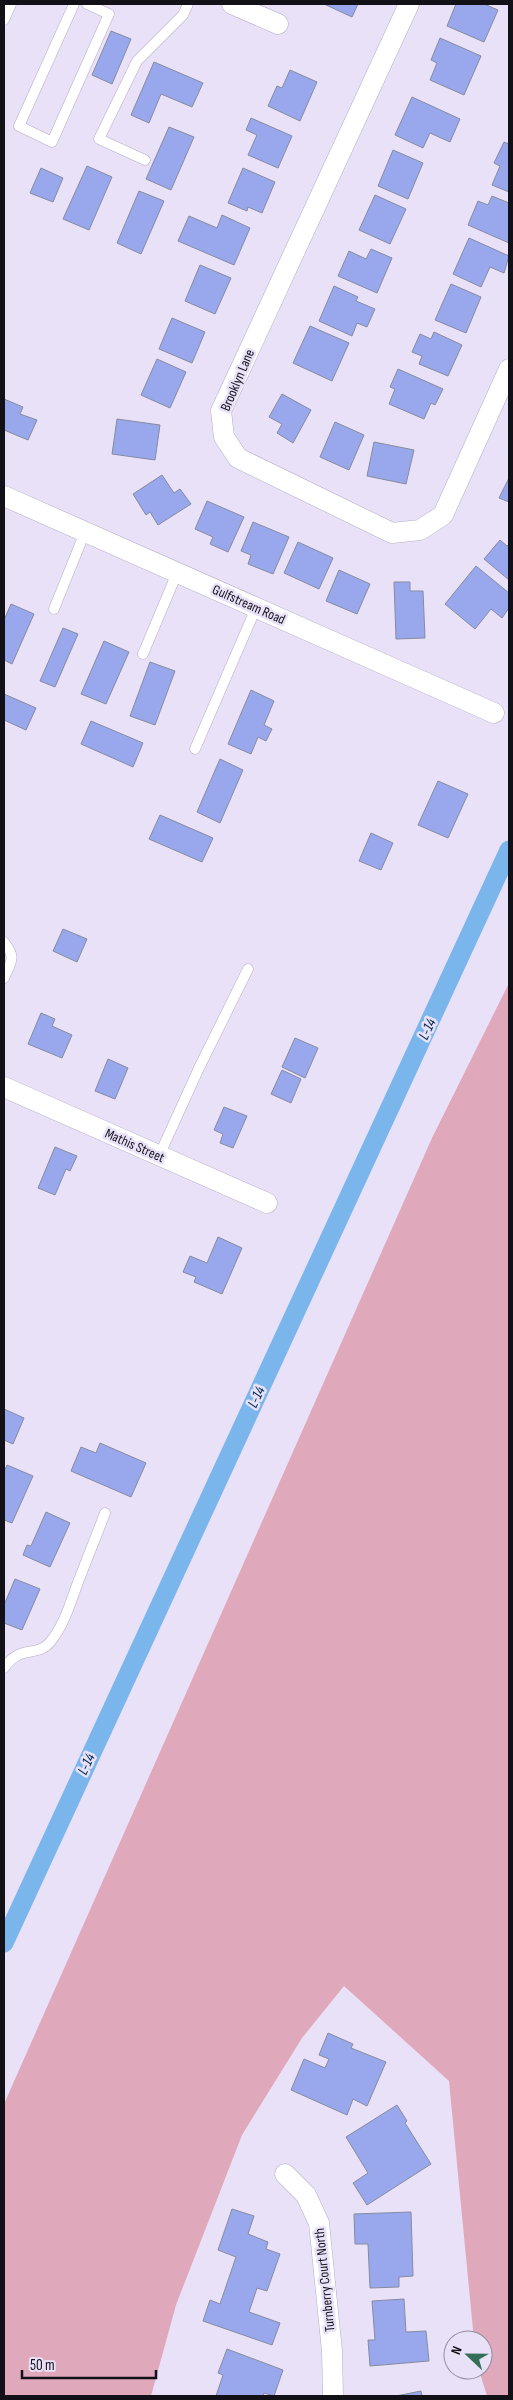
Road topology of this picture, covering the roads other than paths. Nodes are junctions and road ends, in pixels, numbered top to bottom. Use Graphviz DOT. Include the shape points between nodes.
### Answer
graph roads {
  1 [pos="11,4"];
  2 [pos="74,4"];
  3 [pos="87,4"];
  4 [pos="188,4"];
  5 [pos="233,4"];
  6 [pos="408,4"];
  7 [pos="4,20"];
  8 [pos="278,24"];
  9 [pos="145,160"];
  10 [pos="509,368"];
  11 [pos="4,496"];
  12 [pos="85,532"];
  13 [pos="177,573"];
  14 [pos="256,608"];
  15 [pos="54,610"];
  16 [pos="143,654"];
  17 [pos="494,713"];
  18 [pos="195,748"];
  19 [pos="4,942"];
  20 [pos="248,969"];
  21 [pos="4,978"];
  22 [pos="4,1087"];
  23 [pos="159,1156"];
  24 [pos="267,1203"];
  25 [pos="105,1513"];
  26 [pos="4,1668"];
  27 [pos="285,2174"];
  28 [pos="333,2396"];
  1 -- 7 [label="lane"];
  2 -- 3 [label="lane" via="19,126 52,142 109,14"];
  4 -- 9 [label="lane" via="183,15 137,61 99,139"];
  5 -- 8 [label="street"];
  6 -- 10 [label="street, Brooklyn Lane" via="221,411 224,437 238,458 392,533 420,530 443,515"];
  11 -- 12 [label="street, Gulfstream Road"];
  12 -- 13 [label="street, Gulfstream Road"];
  12 -- 15 [label="lane"];
  13 -- 14 [label="street, Gulfstream Road"];
  13 -- 16 [label="lane"];
  14 -- 17 [label="street, Gulfstream Road"];
  14 -- 18 [label="lane"];
  19 -- 21 [label="lane" via="12,952 12,958"];
  20 -- 23 [label="lane"];
  22 -- 23 [label="street, Mathis Street"];
  23 -- 24 [label="street, Mathis Street"];
  25 -- 26 [label="lane" via="65,1618 52,1640 45,1648 11,1657"];
  27 -- 28 [label="street, Turnberry Court North" via="306,2195 318,2223 332,2351"];
}
